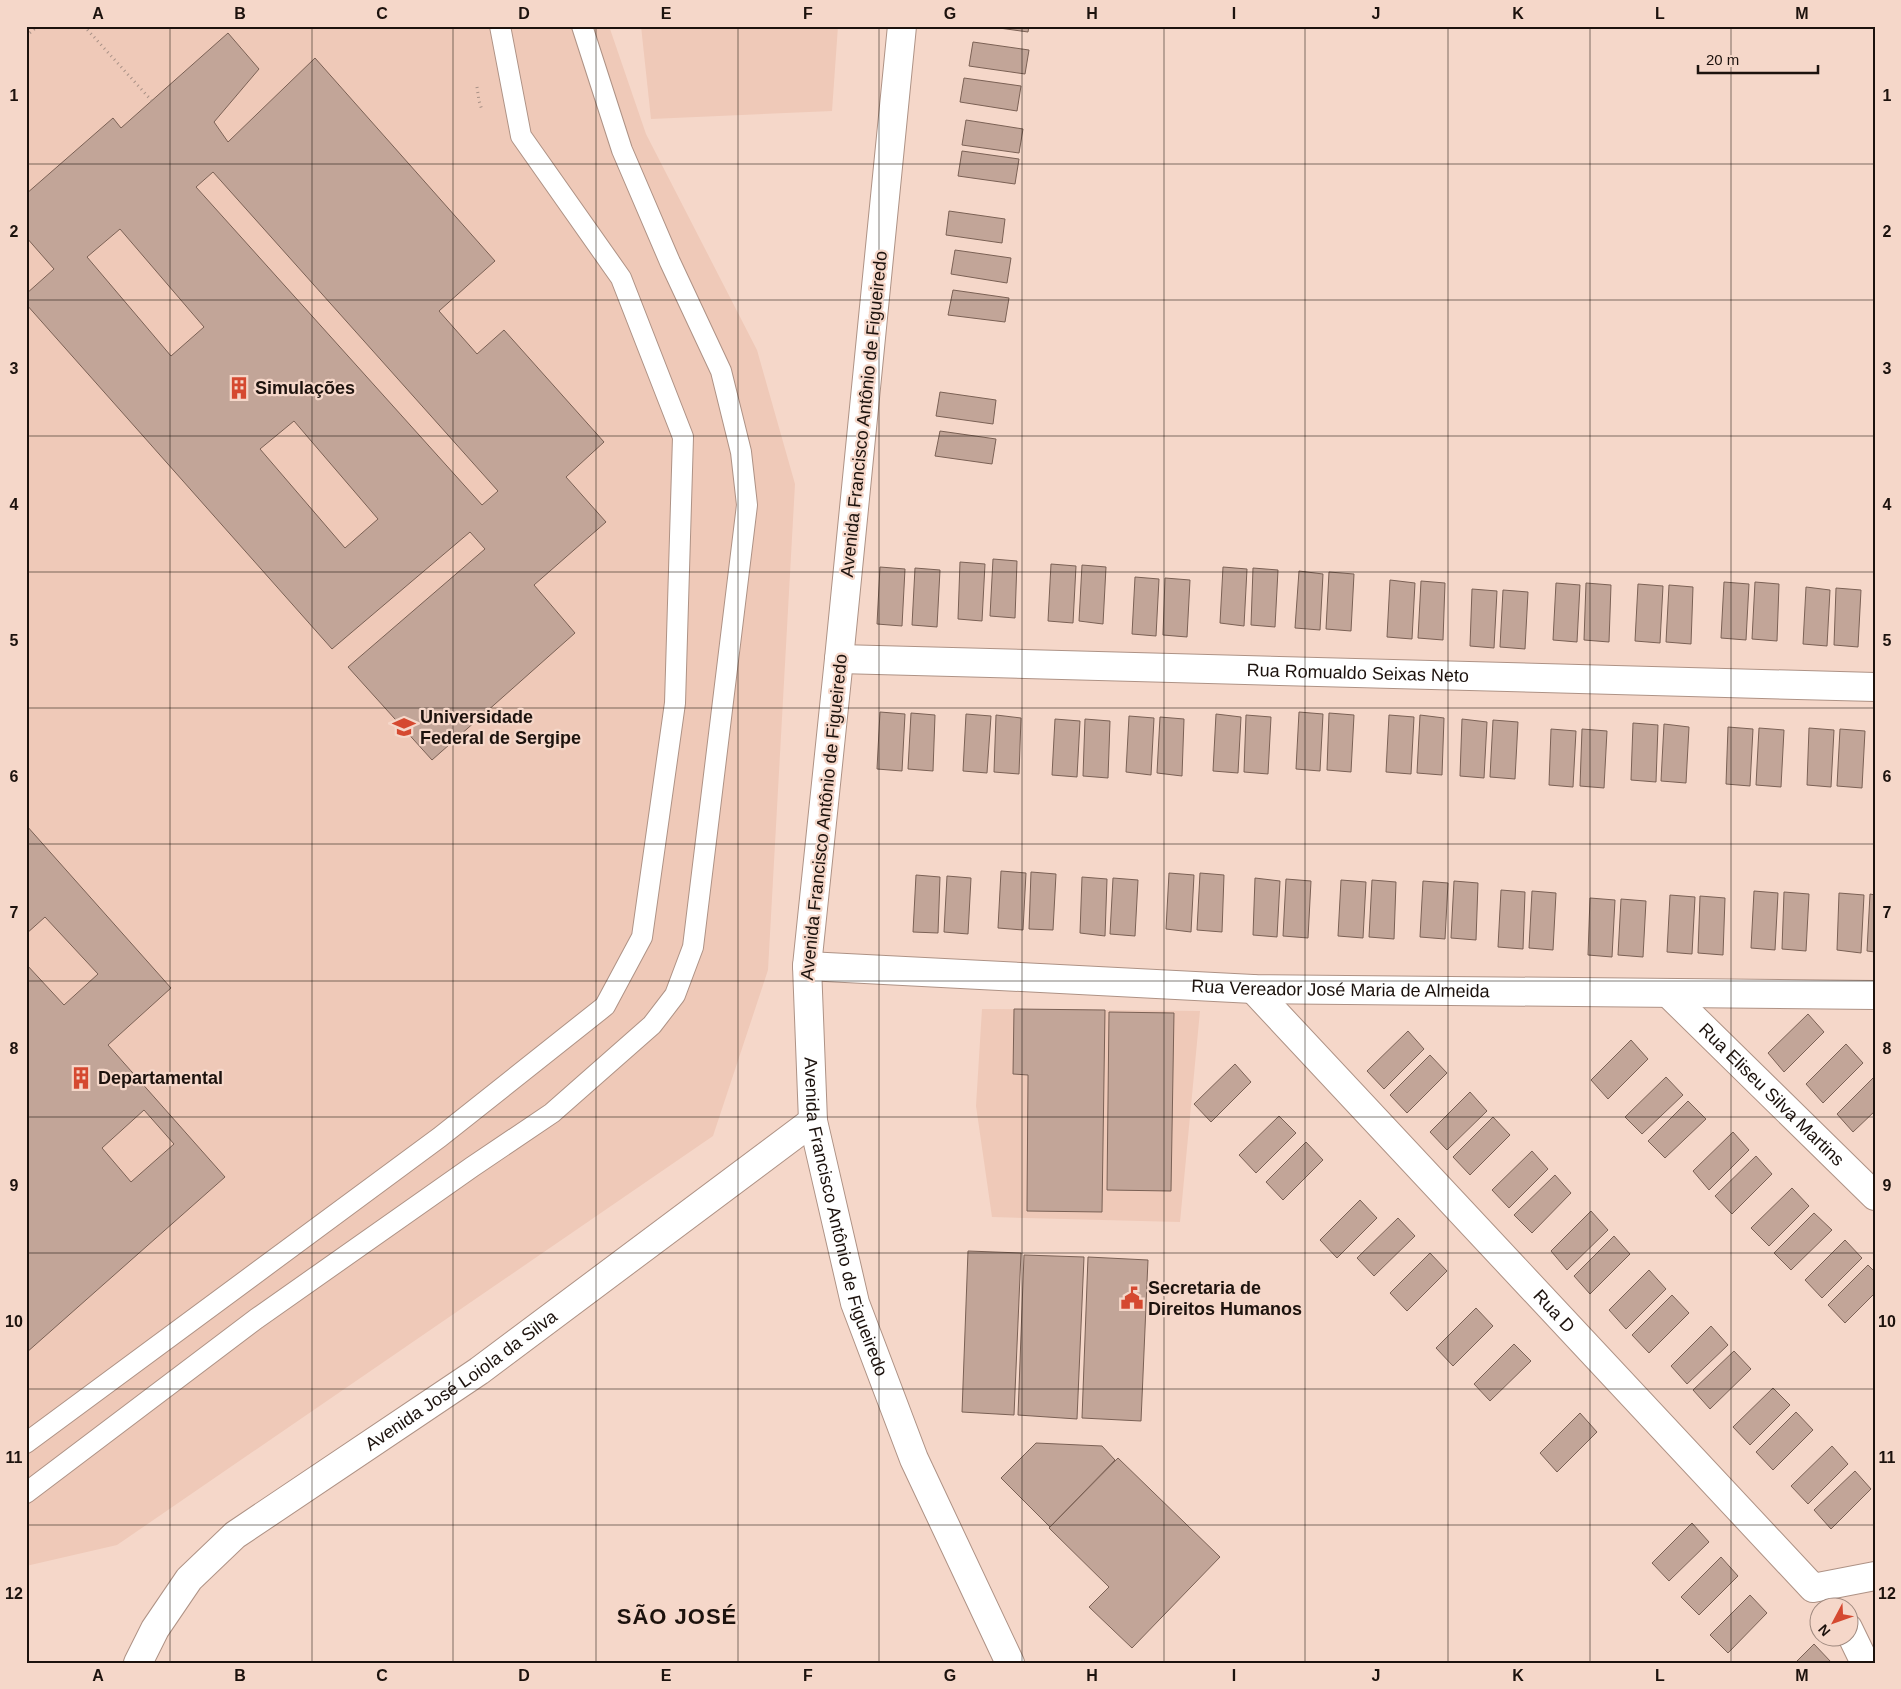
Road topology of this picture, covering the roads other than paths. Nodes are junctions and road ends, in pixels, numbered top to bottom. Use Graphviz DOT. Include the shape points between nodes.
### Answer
graph roads {
  1 [pos="500,26"];
  2 [pos="582,26"];
  3 [pos="902,26"];
  4 [pos="839,659"];
  5 [pos="1875,687"];
  6 [pos="807,966"];
  7 [pos="1253,989"];
  8 [pos="1668,993"];
  9 [pos="1875,995"];
  10 [pos="813,1121"];
  11 [pos="1875,1196"];
  12 [pos="26,1443"];
  13 [pos="26,1493"];
  14 [pos="1875,1576"];
  15 [pos="1820,1596"];
  16 [pos="1824,1596"];
  17 [pos="1857,1646"];
  18 [pos="138,1663"];
  19 [pos="1010,1663"];
  20 [pos="1865,1663"];
  1 -- 12 [label="lane" via="521,136 621,278 683,436 675,703 642,937 605,1006 440,1137"];
  2 -- 13 [label="lane" via="622,150 721,371 741,452 747,505 693,947 675,995 652,1025 552,1114 256,1319"];
  3 -- 4 [label="street, Avenida Francisco Antônio de Figueiredo"];
  4 -- 5 [label="street, Rua Romualdo Seixas Neto"];
  4 -- 6 [label="street, Avenida Francisco Antônio de Figueiredo"];
  6 -- 7 [label="street, Rua Vereador José Maria de Almeida"];
  6 -- 10 [label="street, Avenida Francisco Antônio de Figueiredo"];
  7 -- 8 [label="street, Rua Vereador José Maria de Almeida"];
  7 -- 15 [label="street, Rua D"];
  8 -- 9 [label="street, Rua Vereador José Maria de Almeida"];
  8 -- 11 [label="street, Rua Eliseu Silva Martins"];
  10 -- 18 [label="street, Avenida José Loiola da Silva" via="479,1371 235,1535 189,1579 155,1629"];
  10 -- 19 [label="street, Avenida Francisco Antônio de Figueiredo" via="855,1303 914,1459"];
  14 -- 16 [label="street, Rua D"];
  17 -- 20 [label="street"];
}
